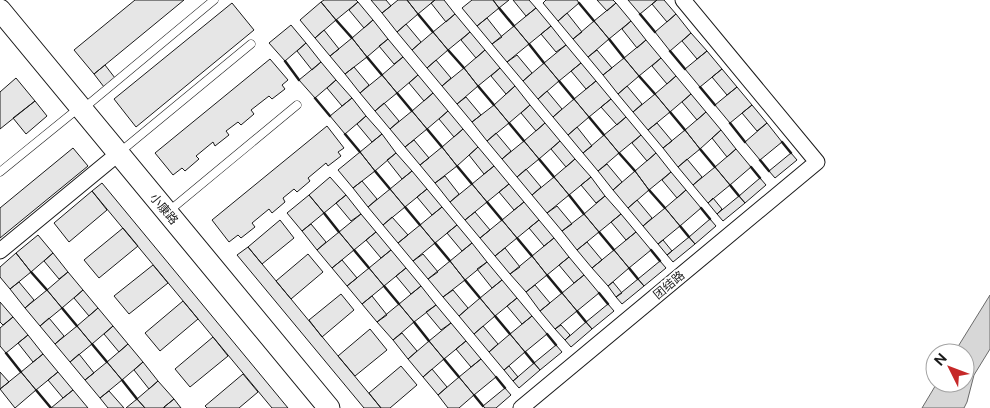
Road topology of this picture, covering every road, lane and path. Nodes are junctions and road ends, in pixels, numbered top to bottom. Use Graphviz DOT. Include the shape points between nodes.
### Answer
graph roads {
  1 [pos="214,0"];
  2 [pos="683,0"];
  3 [pos="0,10"];
  4 [pos="251,44"];
  5 [pos="297,105"];
  6 [pos="81,108"];
  7 [pos="119,154"];
  8 [pos="0,172"];
  9 [pos="168,213"];
  10 [pos="0,252"];
  11 [pos="329,408"];
  12 [pos="521,408"];
  1 -- 6 [label="lane"];
  2 -- 12 [label="street, 团结路" via="817,162"];
  3 -- 6 [label="street, 小康路"];
  4 -- 7 [label="lane"];
  5 -- 9 [label="lane"];
  6 -- 7 [label="street, 小康路"];
  6 -- 8 [label="lane"];
  7 -- 9 [label="street, 小康路"];
  7 -- 10 [label="street"];
  9 -- 11 [label="street, 小康路"];
}
